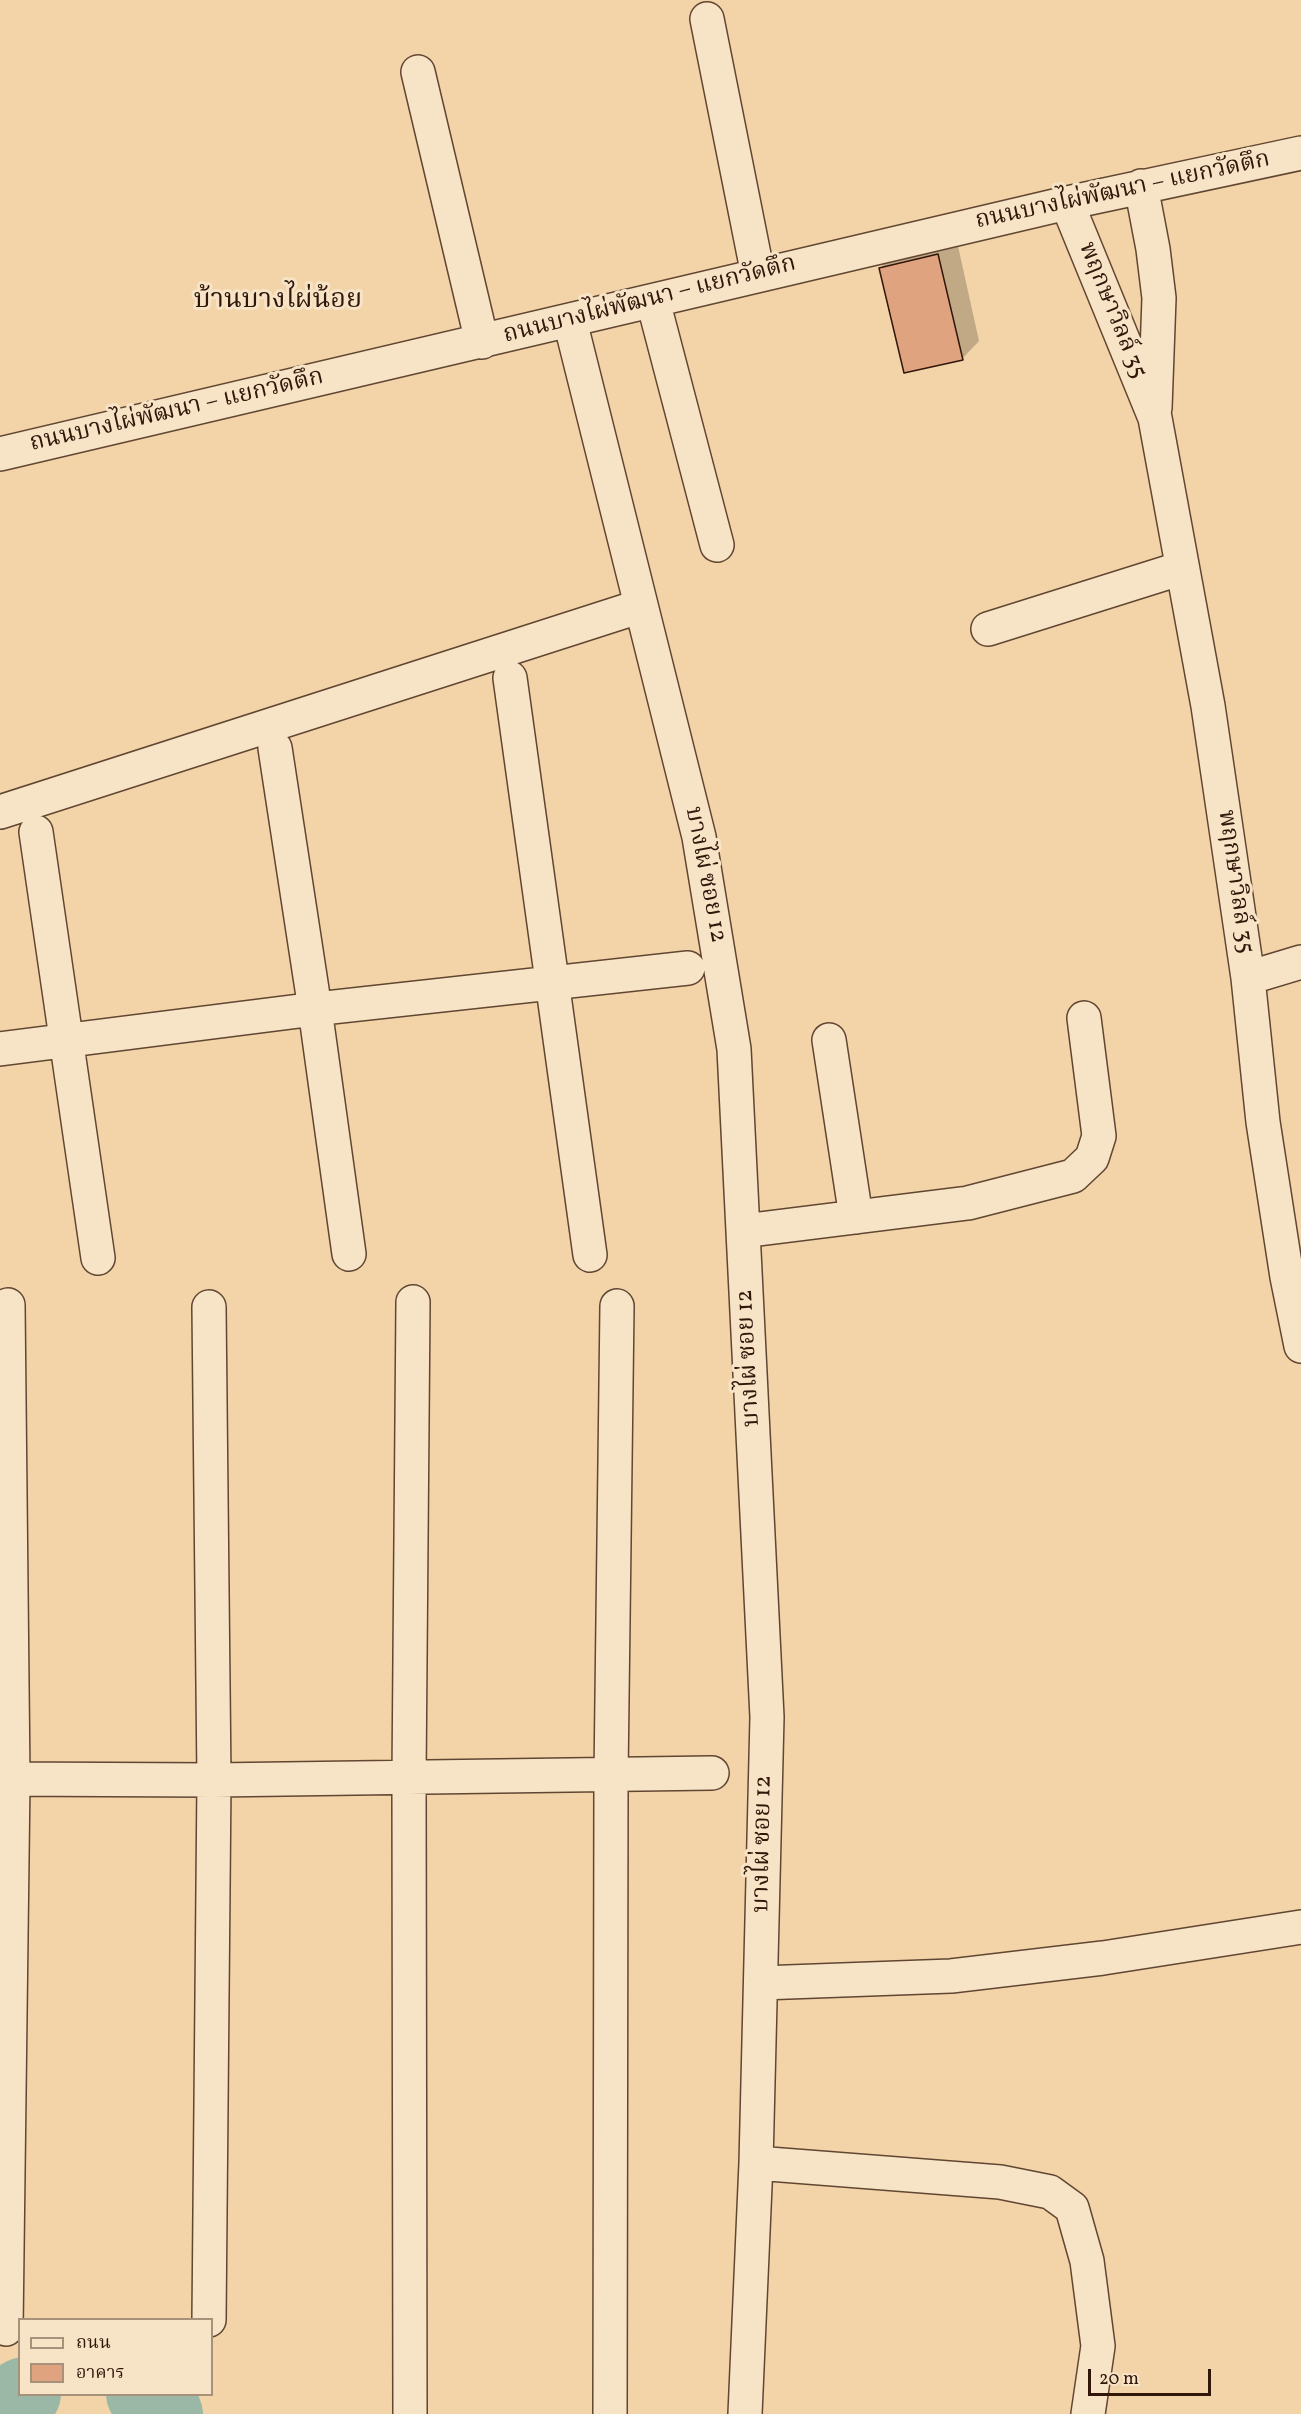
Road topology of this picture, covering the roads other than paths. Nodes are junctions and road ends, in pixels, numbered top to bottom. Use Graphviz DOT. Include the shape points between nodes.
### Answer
graph roads {
  1 [pos="707,20"];
  2 [pos="418,72"];
  3 [pos="1301,153"];
  4 [pos="1142,186"];
  5 [pos="1067,203"];
  6 [pos="758,275"];
  7 [pos="652,301"];
  8 [pos="570,321"];
  9 [pos="482,342"];
  10 [pos="1155,418"];
  11 [pos="0,454"];
  12 [pos="717,545"];
  13 [pos="1182,568"];
  14 [pos="641,606"];
  15 [pos="988,629"];
  16 [pos="510,678"];
  17 [pos="275,748"];
  18 [pos="0,812"];
  19 [pos="36,832"];
  20 [pos="1301,962"];
  21 [pos="688,968"];
  22 [pos="1248,978"];
  23 [pos="552,982"];
  24 [pos="315,1009"];
  25 [pos="1084,1018"];
  26 [pos="68,1040"];
  27 [pos="829,1040"];
  28 [pos="0,1049"];
  29 [pos="856,1217"];
  30 [pos="743,1231"];
  31 [pos="349,1254"];
  32 [pos="590,1255"];
  33 [pos="98,1258"];
  34 [pos="413,1302"];
  35 [pos="8,1305"];
  36 [pos="617,1306"];
  37 [pos="209,1307"];
  38 [pos="1301,1346"];
  39 [pos="712,1773"];
  40 [pos="611,1776"];
  41 [pos="409,1777"];
  42 [pos="6,1779"];
  43 [pos="214,1780"];
  44 [pos="1301,1927"];
  45 [pos="760,1983"];
  46 [pos="756,2163"];
  47 [pos="209,2318"];
  48 [pos="6,2329"];
  49 [pos="410,2414"];
  50 [pos="610,2414"];
  51 [pos="745,2414"];
  52 [pos="1088,2414"];
  1 -- 6 [label="street"];
  2 -- 9 [label="street"];
  3 -- 4 [label="street, ถนนบางไผ่พัฒนา – แยกวัดตึก"];
  4 -- 5 [label="street, ถนนบางไผ่พัฒนา – แยกวัดตึก"];
  4 -- 10 [label="street, พฤกษาวิลล์ 35" via="1159,298"];
  5 -- 6 [label="street, ถนนบางไผ่พัฒนา – แยกวัดตึก"];
  5 -- 10 [label="street, พฤกษาวิลล์ 35"];
  6 -- 7 [label="street, ถนนบางไผ่พัฒนา – แยกวัดตึก"];
  7 -- 8 [label="street, ถนนบางไผ่พัฒนา – แยกวัดตึก"];
  7 -- 12 [label="street"];
  8 -- 9 [label="street, ถนนบางไผ่พัฒนา – แยกวัดตึก"];
  8 -- 14 [label="street, บางไผ่ ซอย 12"];
  9 -- 11 [label="street, ถนนบางไผ่พัฒนา – แยกวัดตึก"];
  10 -- 13 [label="street, พฤกษาวิลล์ 35"];
  13 -- 15 [label="street"];
  13 -- 22 [label="street, พฤกษาวิลล์ 35" via="1208,706"];
  14 -- 18 [label="street"];
  14 -- 30 [label="street, บางไผ่ ซอย 12" via="699,837 721,969 734,1049"];
  16 -- 23 [label="street"];
  17 -- 24 [label="street"];
  19 -- 26 [label="street"];
  20 -- 22 [label="street"];
  21 -- 23 [label="street"];
  22 -- 38 [label="street, พฤกษาวิลล์ 35" via="1263,1122"];
  23 -- 24 [label="street"];
  23 -- 32 [label="street"];
  24 -- 26 [label="street"];
  24 -- 31 [label="street"];
  25 -- 29 [label="street" via="1100,1136 1092,1158 1073,1176 968,1203"];
  26 -- 28 [label="street"];
  26 -- 33 [label="street"];
  27 -- 29 [label="street"];
  29 -- 30 [label="street"];
  30 -- 45 [label="street, บางไผ่ ซอย 12" via="767,1717"];
  34 -- 41 [label="street"];
  35 -- 42 [label="street"];
  36 -- 40 [label="street"];
  37 -- 43 [label="street"];
  39 -- 40 [label="street"];
  40 -- 41 [label="street"];
  40 -- 50 [label="street"];
  41 -- 43 [label="street"];
  41 -- 49 [label="street"];
  42 -- 43 [label="street"];
  42 -- 48 [label="street"];
  43 -- 47 [label="street"];
  44 -- 45 [label="street" via="1103,1958 951,1976"];
  45 -- 46 [label="street, บางไผ่ ซอย 12"];
  46 -- 51 [label="street, บางไผ่ ซอย 12"];
  46 -- 52 [label="street" via="1000,2182 1050,2192 1071,2208 1088,2260 1098,2346"];
}
